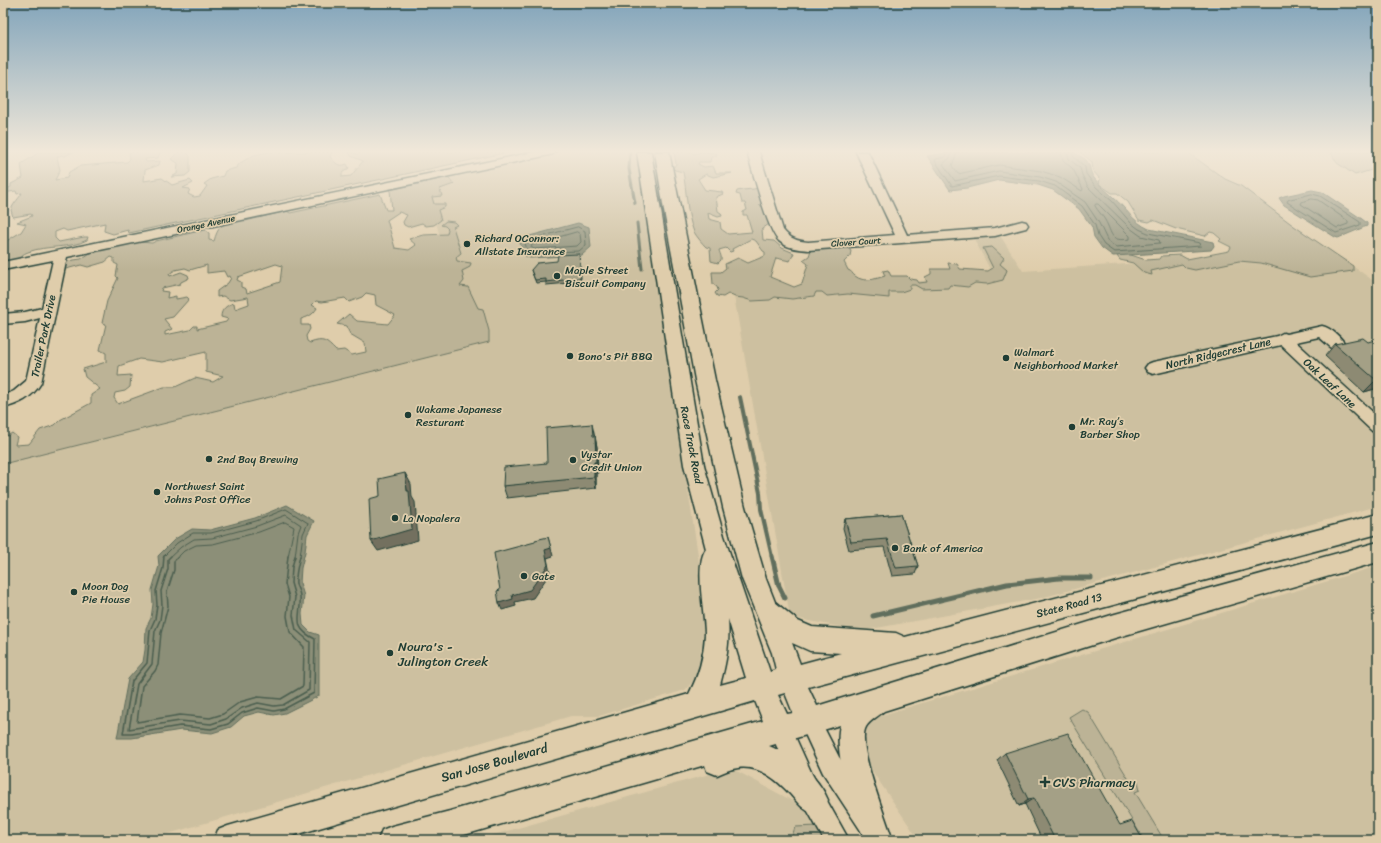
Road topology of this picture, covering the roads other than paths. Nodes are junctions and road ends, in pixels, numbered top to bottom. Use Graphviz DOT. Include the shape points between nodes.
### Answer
graph roads {
  1 [pos="361,191"];
  2 [pos="650,191"];
  3 [pos="669,191"];
  4 [pos="765,191"];
  5 [pos="881,191"];
  6 [pos="1022,225"];
  7 [pos="903,239"];
  8 [pos="61,254"];
  9 [pos="3,266"];
  10 [pos="48,312"];
  11 [pos="3,319"];
  12 [pos="694,324"];
  13 [pos="671,326"];
  14 [pos="1283,338"];
  15 [pos="1339,346"];
  16 [pos="1153,368"];
  17 [pos="705,380"];
  18 [pos="680,382"];
  19 [pos="3,402"];
  20 [pos="1378,427"];
  21 [pos="1378,524"];
  22 [pos="713,536"];
  23 [pos="1378,552"];
  24 [pos="1261,556"];
  25 [pos="1131,589"];
  26 [pos="1245,590"];
  27 [pos="765,606"];
  28 [pos="1115,626"];
  29 [pos="912,646"];
  30 [pos="791,678"];
  31 [pos="761,686"];
  32 [pos="877,700"];
  33 [pos="698,704"];
  34 [pos="810,721"];
  35 [pos="780,729"];
  36 [pos="814,800"];
  37 [pos="450,825"];
  38 [pos="254,835"];
  39 [pos="879,837"];
  40 [pos="228,840"];
  41 [pos="392,840"];
  42 [pos="837,840"];
  1 -- 8 [label="street, Orange Avenue"];
  2 -- 13 [label="main road, Race Track Road"];
  3 -- 12 [label="main road"];
  4 -- 7 [label="street, Clover Court" via="777,230 782,237 794,244 808,246"];
  5 -- 7 [label="street"];
  6 -- 7 [label="street, Clover Court" via="994,232"];
  8 -- 9 [label="street, Orange Avenue"];
  8 -- 10 [label="street, Trailer Park Drive"];
  10 -- 11 [label="street"];
  10 -- 19 [label="street, Trailer Park Drive" via="33,383 20,396"];
  12 -- 13 [label="main road"];
  12 -- 17 [label="main road"];
  13 -- 18 [label="main road, Race Track Road"];
  14 -- 15 [label="street, North Ridgecrest Lane" via="1322,331"];
  14 -- 16 [label="street, North Ridgecrest Lane"];
  14 -- 20 [label="street, Oak Leaf Lane"];
  17 -- 18 [label="main road"];
  17 -- 27 [label="main road" via="748,560"];
  18 -- 22 [label="main road, Race Track Road" via="694,465"];
  21 -- 24 [label="main road, State Road 13"];
  22 -- 31 [label="main road, Race Track Road"];
  22 -- 33 [label="main road" via="713,596 717,633 715,659 707,686"];
  23 -- 26 [label="main road"];
  24 -- 25 [label="main road, State Road 13"];
  24 -- 26 [label="main road" via="1247,573"];
  25 -- 28 [label="main road" via="1129,602"];
  25 -- 29 [label="main road, State Road 13"];
  26 -- 28 [label="main road"];
  27 -- 29 [label="main road" via="790,629 810,639"];
  27 -- 30 [label="main road"];
  28 -- 32 [label="main road"];
  29 -- 30 [label="main road, State Road 13"];
  30 -- 31 [label="main road, State Road 13"];
  30 -- 34 [label="main road"];
  31 -- 33 [label="main road, San Jose Boulevard"];
  31 -- 35 [label="main road, Race Track Road"];
  32 -- 34 [label="main road"];
  32 -- 39 [label="main road" via="853,724 850,740"];
  33 -- 38 [label="main road, San Jose Boulevard"];
  34 -- 35 [label="main road"];
  34 -- 39 [label="street" via="831,766"];
  35 -- 36 [label="street"];
  35 -- 37 [label="main road"];
  36 -- 37 [label="main road" via="795,778 780,766 760,757 740,754 464,835"];
  36 -- 42 [label="street"];
  37 -- 41 [label="main road"];
  38 -- 40 [label="main road, San Jose Boulevard"];
}
